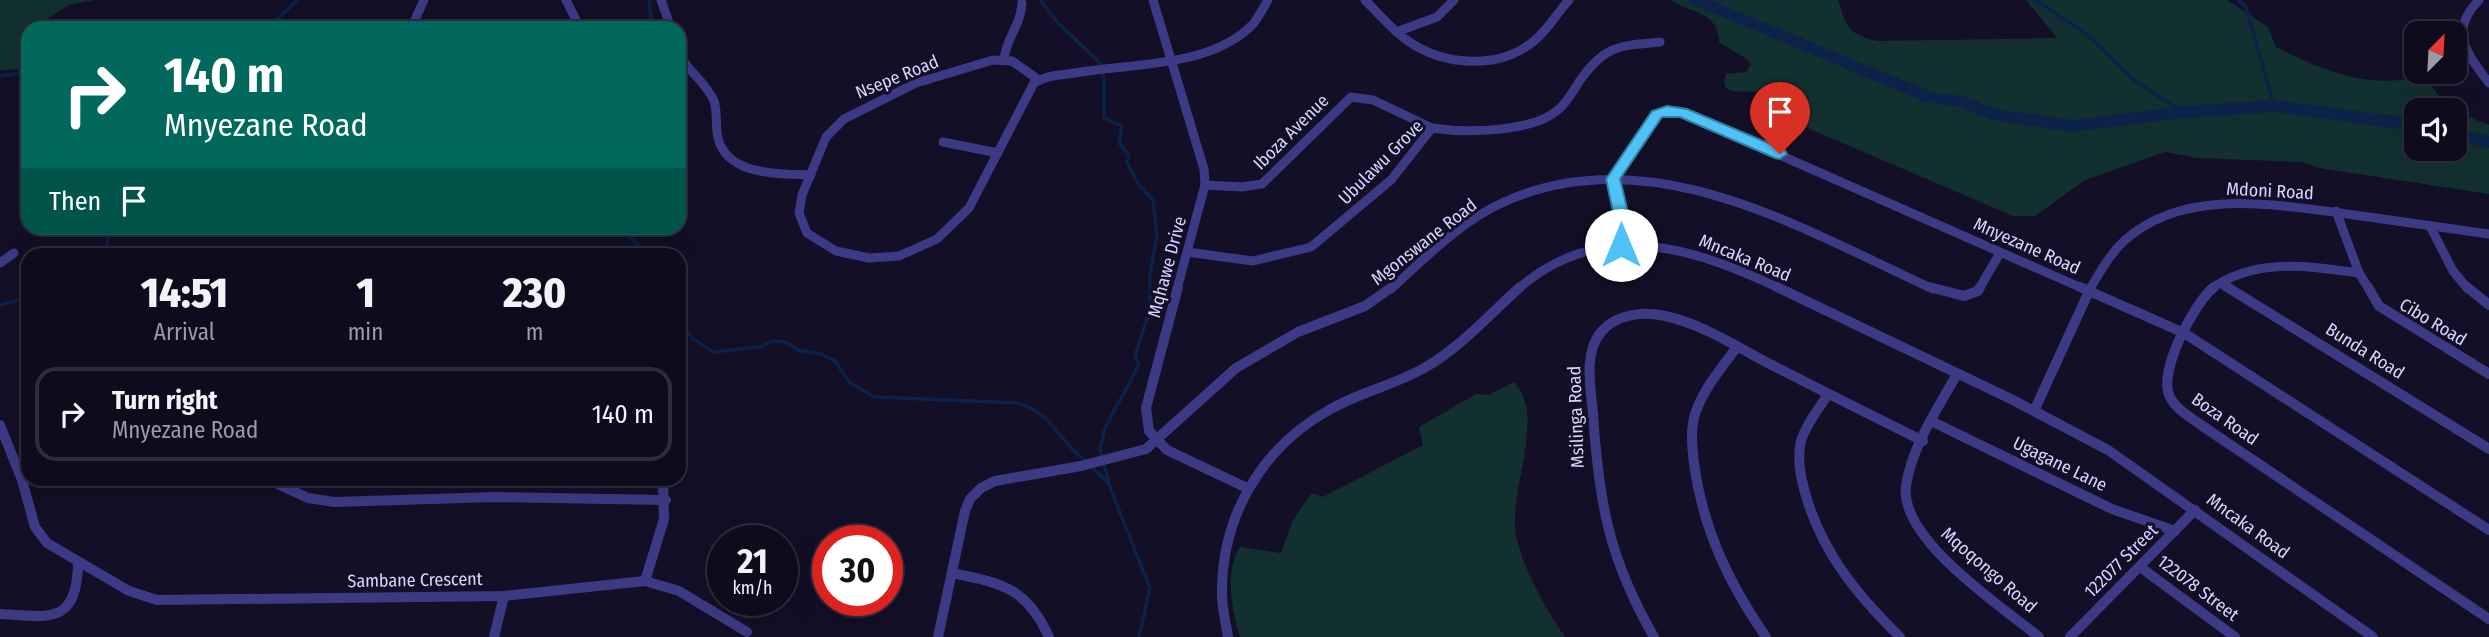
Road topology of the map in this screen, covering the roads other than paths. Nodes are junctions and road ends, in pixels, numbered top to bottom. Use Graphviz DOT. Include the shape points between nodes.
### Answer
graph roads {
  1 [pos="424,0"];
  2 [pos="566,0"];
  3 [pos="661,0"];
  4 [pos="1153,0"];
  5 [pos="1268,0"];
  6 [pos="1365,0"];
  7 [pos="1454,0"];
  8 [pos="1569,0"];
  9 [pos="2479,0"];
  10 [pos="1022,3"];
  11 [pos="414,21"];
  12 [pos="576,21"];
  13 [pos="668,21"];
  14 [pos="1396,32"];
  15 [pos="1660,42"];
  16 [pos="1004,59"];
  17 [pos="1171,59"];
  18 [pos="686,69"];
  19 [pos="1039,80"];
  20 [pos="2489,83"];
  21 [pos="1432,128"];
  22 [pos="943,142"];
  23 [pos="998,153"];
  24 [pos="811,175"];
  25 [pos="1613,179"];
  26 [pos="1205,185"];
  27 [pos="2336,211"];
  28 [pos="2430,226"];
  29 [pos="2489,234"];
  30 [pos="1628,245"];
  31 [pos="1187,252"];
  32 [pos="14,253"];
  33 [pos="2000,253"];
  34 [pos="0,263"];
  35 [pos="2359,272"];
  36 [pos="2222,284"];
  37 [pos="2090,291"];
  38 [pos="2489,305"];
  39 [pos="2184,333"];
  40 [pos="1737,347"];
  41 [pos="1956,374"];
  42 [pos="2489,374"];
  43 [pos="1828,394"];
  44 [pos="2034,411"];
  45 [pos="1933,422"];
  46 [pos="0,425"];
  47 [pos="1923,441"];
  48 [pos="1156,442"];
  49 [pos="2489,449"];
  50 [pos="21,478"];
  51 [pos="24,486"];
  52 [pos="282,486"];
  53 [pos="664,486"];
  54 [pos="1247,488"];
  55 [pos="666,500"];
  56 [pos="2195,510"];
  57 [pos="2489,530"];
  58 [pos="2175,531"];
  59 [pos="78,563"];
  60 [pos="2140,567"];
  61 [pos="952,573"];
  62 [pos="645,582"];
  63 [pos="504,596"];
  64 [pos="0,614"];
  65 [pos="2489,619"];
  66 [pos="747,632"];
  67 [pos="494,637"];
  68 [pos="937,637"];
  69 [pos="1049,637"];
  70 [pos="1228,637"];
  71 [pos="1654,637"];
  72 [pos="1766,637"];
  73 [pos="1900,637"];
  74 [pos="2039,637"];
  75 [pos="2070,637"];
  76 [pos="2235,637"];
  77 [pos="2373,637"];
  1 -- 11 [label="street"];
  2 -- 12 [label="street"];
  3 -- 13 [label="street"];
  4 -- 17 [label="street, Mqhawe Drive"];
  5 -- 17 [label="street" via="1252,24 1228,42"];
  6 -- 14 [label="street"];
  7 -- 14 [label="street" via="1438,16"];
  8 -- 14 [label="street" via="1535,41 1500,58 1440,56"];
  9 -- 20 [label="street" via="2464,15 2461,31 2470,56"];
  10 -- 16 [label="street" via="1021,24 1005,48"];
  15 -- 21 [label="street, Ubulawu Grove" via="1605,52 1545,120 1455,132"];
  16 -- 19 [label="street"];
  16 -- 24 [label="street, Nsepe Road" via="984,61 899,90 843,119 827,136"];
  17 -- 19 [label="street"];
  17 -- 26 [label="street, Mqhawe Drive"];
  18 -- 24 [label="street" via="711,96 720,146 739,165"];
  19 -- 23 [label="street, Nsepe Road" via="1028,90"];
  21 -- 26 [label="street, Iboza Avenue" via="1373,100 1352,97 1262,184"];
  21 -- 31 [label="street, Ubulawu Grove" via="1391,180 1311,247 1253,261"];
  22 -- 23 [label="street"];
  23 -- 24 [label="street, Nsepe Road" via="955,226 931,245 891,258 847,254 811,237 802,227 799,212"];
  25 -- 30 [label="street"];
  25 -- 33 [label="street, Mgonswane Road" via="1661,183 1727,197 1957,296 1978,290"];
  25 -- 33 [label="street, Mnyezane Road" via="1657,114 1673,110"];
  25 -- 48 [label="street, Mgonswane Road" via="1547,187 1494,207 1454,234 1384,295 1287,337 1236,368"];
  26 -- 31 [label="street, Mqhawe Drive"];
  27 -- 28 [label="street, Mdoni Road"];
  27 -- 35 [label="street, Cibo Road"];
  27 -- 37 [label="street, Mdoni Road" via="2234,202 2187,209 2125,240"];
  28 -- 29 [label="street, Mdoni Road"];
  28 -- 38 [label="street" via="2455,277"];
  30 -- 41 [label="street, Mncaka Road" via="1681,251 1744,273"];
  30 -- 54 [label="street, Mncaka Road" via="1580,251 1545,266 1434,362 1345,402 1300,430"];
  31 -- 48 [label="street, Mqhawe Drive" via="1146,408 1145,422"];
  32 -- 34 [label="street"];
  33 -- 37 [label="street, Mnyezane Road"];
  35 -- 36 [label="street, Boza Road" via="2266,267"];
  35 -- 42 [label="street, Cibo Road" via="2372,298 2389,314"];
  36 -- 39 [label="street, Boza Road" via="2198,303"];
  36 -- 49 [label="street, Bunda Road"];
  37 -- 39 [label="street, Mnyezane Road"];
  37 -- 44 [label="street, Mdoni Road"];
  39 -- 57 [label="street, Mnyezane Road"];
  39 -- 65 [label="street, Boza Road" via="2167,376 2169,396 2176,405"];
  40 -- 43 [label="street, Msilinga Road"];
  40 -- 71 [label="street, Msilinga Road" via="1673,318 1641,314 1606,327 1592,348 1595,469 1602,516 1631,600"];
  40 -- 72 [label="street" via="1702,398 1691,443 1697,492 1711,541 1724,573"];
  41 -- 44 [label="street, Mncaka Road"];
  41 -- 45 [label="street, Mqoqongo Road"];
  43 -- 47 [label="street, Msilinga Road"];
  43 -- 73 [label="street" via="1803,436 1799,453 1809,512 1843,578"];
  44 -- 56 [label="street, Mncaka Road" via="2109,450"];
  45 -- 47 [label="street, Mqoqongo Road"];
  45 -- 58 [label="street, Ugagane Lane" via="2112,509"];
  46 -- 50 [label="street, Sambane Crescent"];
  47 -- 74 [label="street, Mqoqongo Road" via="1905,485 1918,529 1932,548"];
  48 -- 54 [label="street"];
  48 -- 61 [label="street" via="1133,454 995,481 981,488 965,511"];
  51 -- 59 [label="street, Sambane Crescent" via="35,527 47,543"];
  52 -- 55 [label="street" via="327,502 496,496"];
  53 -- 55 [label="street"];
  54 -- 70 [label="street, Mncaka Road" via="1223,552 1220,582"];
  55 -- 62 [label="street" via="660,540"];
  56 -- 58 [label="street, 122077 Street"];
  56 -- 77 [label="street, Mncaka Road"];
  58 -- 60 [label="street, 122077 Street"];
  59 -- 63 [label="street, Sambane Crescent" via="129,591 157,600"];
  59 -- 64 [label="street" via="75,594 58,613 50,617"];
  60 -- 75 [label="street, 122077 Street"];
  60 -- 76 [label="street, 122078 Street"];
  61 -- 68 [label="street"];
  61 -- 69 [label="street" via="1013,588 1035,606"];
  62 -- 63 [label="street, Sambane Crescent"];
  62 -- 66 [label="street, Sambane Crescent" via="679,591"];
  63 -- 67 [label="street"];
}
